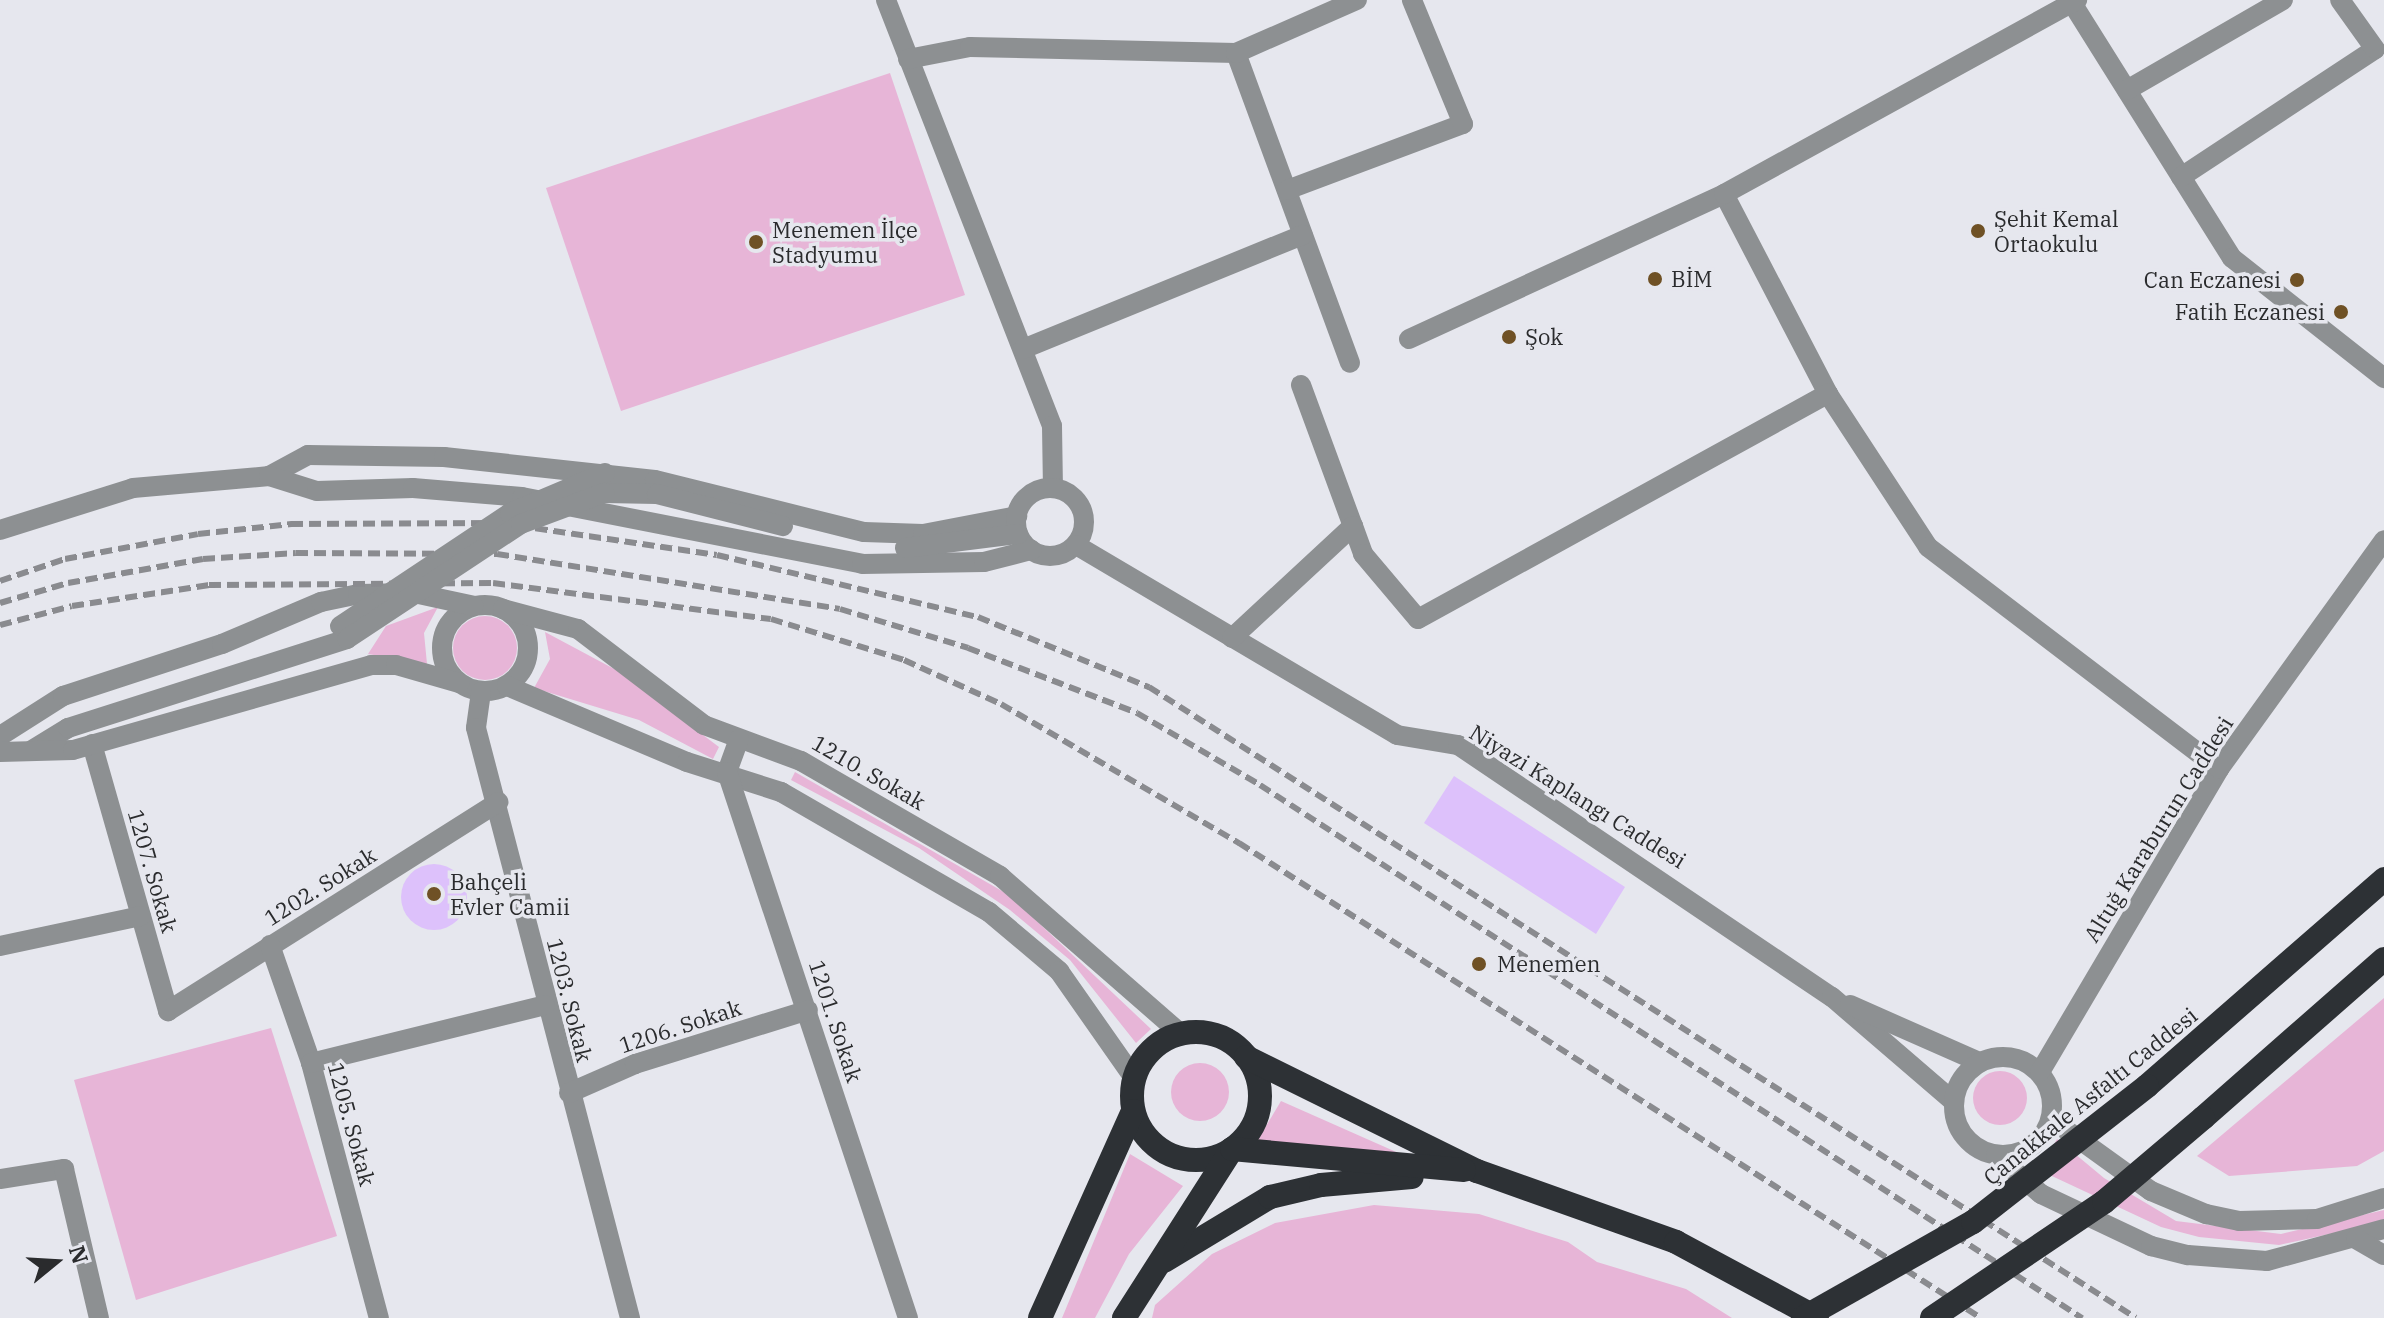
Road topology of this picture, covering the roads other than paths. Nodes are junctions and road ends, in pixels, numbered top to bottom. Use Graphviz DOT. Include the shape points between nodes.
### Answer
graph roads {
  1 [pos="886,0"];
  2 [pos="1357,0"];
  3 [pos="1412,0"];
  4 [pos="2283,0"];
  5 [pos="2340,0"];
  6 [pos="2074,1"];
  7 [pos="1236,53"];
  8 [pos="908,59"];
  9 [pos="2127,90"];
  10 [pos="2181,177"];
  11 [pos="1287,190"];
  12 [pos="1724,194"];
  13 [pos="1303,235"];
  14 [pos="1409,339"];
  15 [pos="1023,349"];
  16 [pos="1350,363"];
  17 [pos="2384,378"];
  18 [pos="1301,385"];
  19 [pos="1828,394"];
  20 [pos="269,476"];
  21 [pos="604,483"];
  22 [pos="1053,488"];
  23 [pos="1353,526"];
  24 [pos="0,530"];
  25 [pos="1022,533"];
  26 [pos="2384,540"];
  27 [pos="1076,545"];
  28 [pos="474,606"];
  29 [pos="503,609"];
  30 [pos="343,633"];
  31 [pos="1232,638"];
  32 [pos="459,683"];
  33 [pos="507,686"];
  34 [pos="481,692"];
  35 [pos="28,717"];
  36 [pos="0,736"];
  37 [pos="739,739"];
  38 [pos="92,744"];
  39 [pos="32,750"];
  40 [pos="0,752"];
  41 [pos="2219,769"];
  42 [pos="727,772"];
  43 [pos="498,802"];
  44 [pos="2384,879"];
  45 [pos="141,916"];
  46 [pos="270,945"];
  47 [pos="0,946"];
  48 [pos="2384,959"];
  49 [pos="1832,997"];
  50 [pos="545,1005"];
  51 [pos="808,1010"];
  52 [pos="168,1011"];
  53 [pos="1180,1033"];
  54 [pos="1246,1057"];
  55 [pos="1979,1062"];
  56 [pos="311,1063"];
  57 [pos="2040,1072"];
  58 [pos="1134,1078"];
  59 [pos="569,1093"];
  60 [pos="1954,1102"];
  61 [pos="1133,1111"];
  62 [pos="2051,1119"];
  63 [pos="1232,1149"];
  64 [pos="1996,1155"];
  65 [pos="1477,1171"];
  66 [pos="0,1179"];
  67 [pos="2384,1198"];
  68 [pos="2384,1229"];
  69 [pos="2356,1239"];
  70 [pos="2384,1255"];
  71 [pos="1153,1269"];
  72 [pos="99,1318"];
  73 [pos="379,1318"];
  74 [pos="630,1318"];
  75 [pos="908,1318"];
  76 [pos="1040,1318"];
  77 [pos="1124,1318"];
  78 [pos="1803,1318"];
  79 [pos="1817,1318"];
  80 [pos="1932,1318"];
  1 -- 8 [label="street"];
  2 -- 7 [label="street"];
  3 -- 11 [label="street" via="1463,124"];
  4 -- 9 [label="street"];
  5 -- 10 [label="street" via="2375,49"];
  6 -- 9 [label="street"];
  6 -- 12 [label="street"];
  7 -- 8 [label="street" via="970,47"];
  7 -- 11 [label="street"];
  8 -- 15 [label="street"];
  9 -- 10 [label="street"];
  10 -- 17 [label="street" via="2232,258"];
  11 -- 13 [label="street"];
  12 -- 14 [label="street"];
  12 -- 19 [label="street"];
  13 -- 15 [label="street"];
  13 -- 16 [label="street"];
  15 -- 22 [label="street" via="1052,426"];
  18 -- 23 [label="street"];
  19 -- 23 [label="street" via="1418,619 1363,554"];
  19 -- 41 [label="street" via="1928,547"];
  20 -- 21 [label="street" via="308,455 444,457"];
  20 -- 24 [label="street" via="133,488"];
  20 -- 25 [label="street" via="317,491 413,488 522,497 862,564 984,562"];
  21 -- 25 [label="street" via="876,547 939,547"];
  21 -- 30 [label="street, bridge" via="521,524"];
  22 -- 25 [label="street" via="1032,493"];
  22 -- 27 [label="street" via="1081,506 1084,528"];
  23 -- 31 [label="street"];
  25 -- 27 [label="street" via="1052,557"];
  26 -- 41 [label="street, Altuğ Karaburun Caddesi"];
  27 -- 31 [label="street, Niyazi Kaplangı Caddesi"];
  28 -- 29 [label="street"];
  28 -- 32 [label="street" via="453,619 442,640 444,664"];
  28 -- 35 [label="street" via="414,593 358,594 321,602 222,644 63,696"];
  29 -- 33 [label="street" via="527,639 525,666"];
  29 -- 37 [label="street, 1210. Sokak" via="578,629 690,716"];
  30 -- 35 [label="street" via="72,714"];
  30 -- 39 [label="street" via="68,728"];
  31 -- 49 [label="street, Niyazi Kaplangı Caddesi" via="1397,735 1458,745"];
  32 -- 34 [label="street"];
  32 -- 38 [label="street" via="407,667 371,665"];
  33 -- 34 [label="street"];
  33 -- 42 [label="street" via="687,762"];
  34 -- 43 [label="street, 1203. Sokak" via="476,728"];
  35 -- 36 [label="street"];
  37 -- 42 [label="street"];
  37 -- 53 [label="street, 1210. Sokak" via="801,761 1000,876"];
  38 -- 39 [label="street"];
  38 -- 45 [label="street, 1207. Sokak"];
  39 -- 40 [label="street"];
  41 -- 57 [label="street, Altuğ Karaburun Caddesi"];
  42 -- 51 [label="street, 1201. Sokak"];
  42 -- 58 [label="street" via="833,818 1032,943 1095,1015"];
  43 -- 46 [label="street, 1202. Sokak"];
  43 -- 50 [label="street, 1203. Sokak"];
  44 -- 78 [label="highway, Çanakkale Asfaltı Caddesi, bridge" via="2147,1086 1973,1222"];
  45 -- 47 [label="street"];
  45 -- 52 [label="street, 1207. Sokak"];
  46 -- 52 [label="street, 1202. Sokak"];
  46 -- 56 [label="street, 1205. Sokak"];
  48 -- 80 [label="highway, bridge" via="2104,1202"];
  49 -- 55 [label="street, Niyazi Kaplangı Caddesi"];
  49 -- 60 [label="street, Niyazi Kaplangı Caddesi"];
  50 -- 56 [label="street"];
  50 -- 59 [label="street, 1203. Sokak"];
  51 -- 59 [label="street, 1206. Sokak" via="635,1064"];
  51 -- 75 [label="street, 1201. Sokak"];
  53 -- 54 [label="highway" via="1217,1035"];
  53 -- 58 [label="highway" via="1160,1043"];
  54 -- 63 [label="highway" via="1259,1106"];
  54 -- 65 [label="highway"];
  55 -- 57 [label="street" via="2005,1056"];
  55 -- 60 [label="street" via="1961,1079"];
  56 -- 73 [label="street, 1205. Sokak"];
  57 -- 62 [label="street" via="2052,1094"];
  58 -- 61 [label="highway"];
  59 -- 74 [label="street, 1203. Sokak"];
  60 -- 64 [label="street" via="1965,1137"];
  61 -- 63 [label="highway" via="1150,1141 1181,1158"];
  61 -- 76 [label="highway"];
  62 -- 64 [label="street" via="2024,1151"];
  62 -- 67 [label="street" via="2151,1191 2206,1214 2239,1221 2317,1219"];
  63 -- 65 [label="highway"];
  63 -- 71 [label="highway"];
  64 -- 69 [label="street" via="2041,1194 2151,1246 2188,1255 2267,1261"];
  65 -- 71 [label="highway" via="1321,1185 1270,1197"];
  65 -- 79 [label="highway" via="1676,1242"];
  66 -- 72 [label="street" via="64,1169"];
  68 -- 69 [label="street"];
  69 -- 70 [label="street"];
  71 -- 77 [label="highway"];
}
